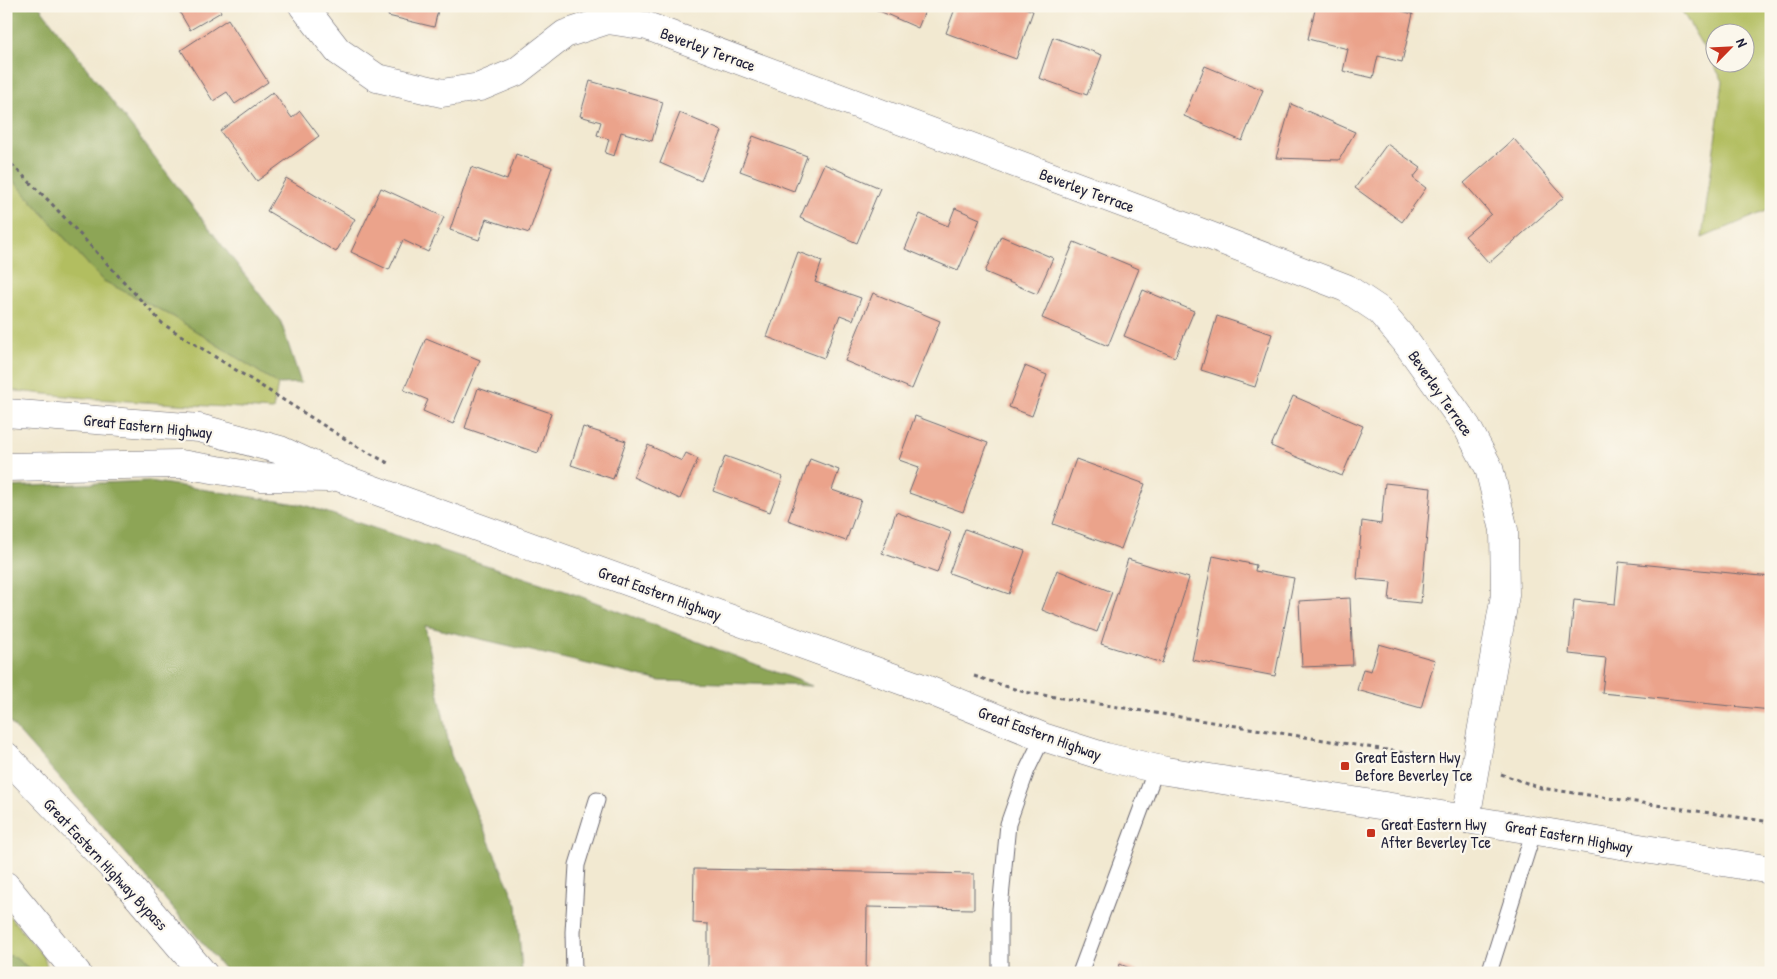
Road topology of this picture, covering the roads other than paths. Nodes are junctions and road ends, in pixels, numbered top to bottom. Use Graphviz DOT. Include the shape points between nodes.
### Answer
graph roads {
  1 [pos="303,6"];
  2 [pos="6,412"];
  3 [pos="6,467"];
  4 [pos="341,478"];
  5 [pos="1043,737"];
  6 [pos="6,756"];
  7 [pos="1156,769"];
  8 [pos="597,800"];
  9 [pos="1466,819"];
  10 [pos="1534,830"];
  11 [pos="1771,870"];
  12 [pos="6,886"];
  13 [pos="78,973"];
  14 [pos="204,973"];
  15 [pos="574,973"];
  16 [pos="1000,973"];
  17 [pos="1080,973"];
  18 [pos="1489,973"];
  1 -- 9 [label="main road, Beverley Terrace" via="338,52 378,78 442,93 480,87 516,72 565,34 608,20 647,26 1346,288 1378,310 1406,342 1466,427 1489,468 1504,530 1505,595"];
  2 -- 4 [label="main road, Great Eastern Highway" via="200,428 280,450"];
  3 -- 4 [label="main road, Great Eastern Highway" via="182,464 260,477"];
  4 -- 5 [label="main road, Great Eastern Highway" via="928,690"];
  5 -- 7 [label="main road, Great Eastern Highway"];
  5 -- 16 [label="lane" via="1027,770 1008,824 1000,909"];
  6 -- 14 [label="main road, Great Eastern Highway Bypass" via="116,872"];
  7 -- 9 [label="main road, Great Eastern Highway"];
  7 -- 17 [label="lane"];
  8 -- 15 [label="lane" via="578,864 573,932"];
  9 -- 10 [label="main road, Great Eastern Highway"];
  10 -- 11 [label="main road, Great Eastern Highway"];
  10 -- 18 [label="lane"];
  12 -- 13 [label="main road"];
}
